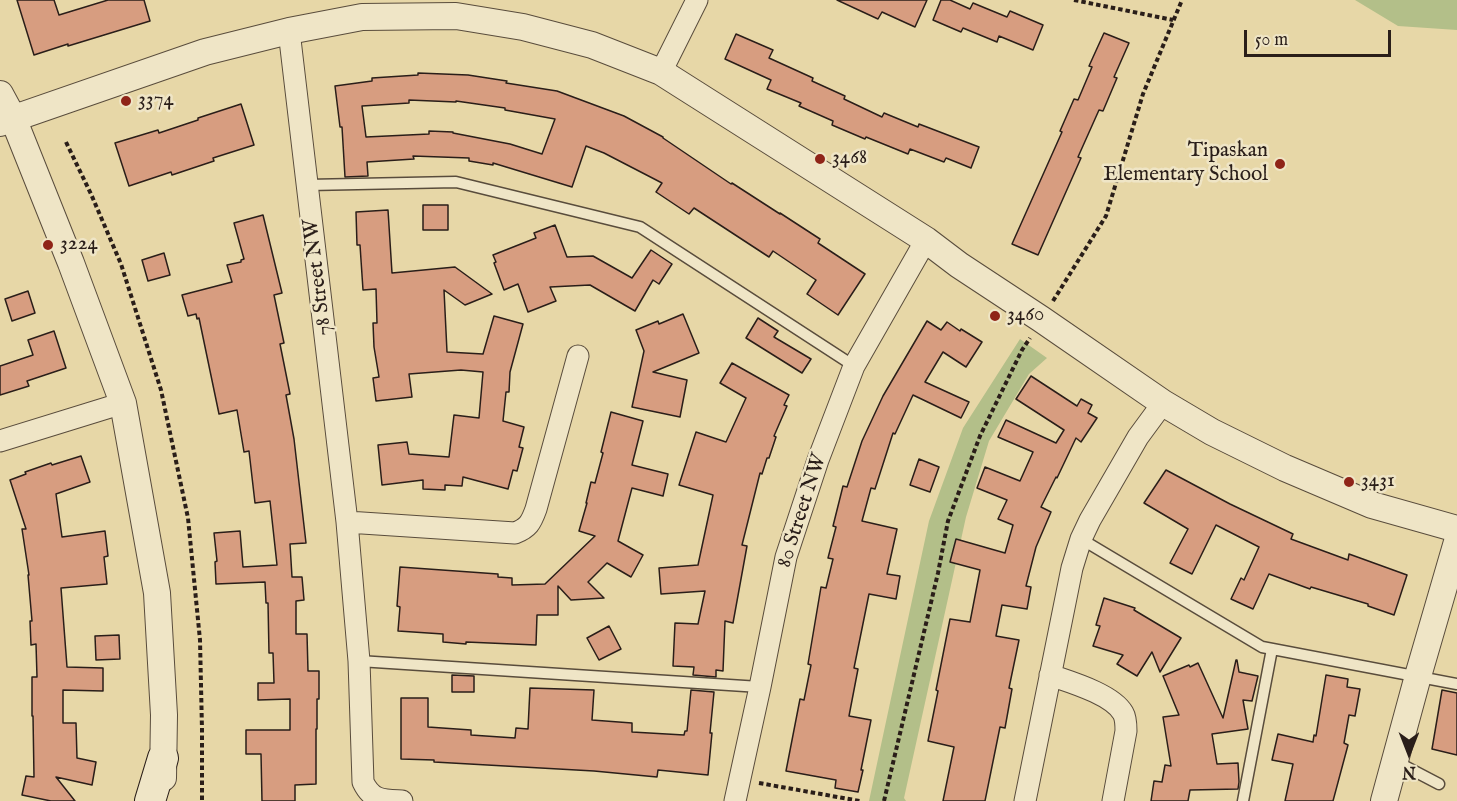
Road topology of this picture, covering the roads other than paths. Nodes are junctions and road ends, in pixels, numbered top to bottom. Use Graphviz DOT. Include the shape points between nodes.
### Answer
graph roads {
  1 [pos="697,0"];
  2 [pos="289,31"];
  3 [pos="661,72"];
  4 [pos="0,94"];
  5 [pos="7,121"];
  6 [pos="308,186"];
  7 [pos="926,240"];
  8 [pos="578,356"];
  9 [pos="854,366"];
  10 [pos="123,403"];
  11 [pos="1163,403"];
  12 [pos="0,441"];
  13 [pos="347,522"];
  14 [pos="1457,529"];
  15 [pos="1081,539"];
  16 [pos="1457,542"];
  17 [pos="1272,649"];
  18 [pos="359,661"];
  19 [pos="1050,675"];
  20 [pos="1418,676"];
  21 [pos="1457,684"];
  22 [pos="760,687"];
  23 [pos="164,758"];
  24 [pos="1395,761"];
  25 [pos="1439,784"];
  26 [pos="150,801"];
  27 [pos="162,801"];
  28 [pos="169,801"];
  29 [pos="402,801"];
  30 [pos="735,801"];
  31 [pos="1024,801"];
  32 [pos="1113,801"];
  33 [pos="1243,801"];
  34 [pos="1384,801"];
  1 -- 3 [label="street"];
  2 -- 3 [label="street" via="362,16 456,16 523,27 592,45"];
  2 -- 5 [label="street" via="205,52"];
  2 -- 6 [label="street, 78 Street NW"];
  3 -- 7 [label="street"];
  4 -- 5 [label="street"];
  5 -- 10 [label="street" via="71,263"];
  6 -- 9 [label="lane" via="456,182 640,227"];
  6 -- 13 [label="street, 78 Street NW"];
  7 -- 9 [label="street, 80 Street NW"];
  7 -- 11 [label="street"];
  8 -- 13 [label="street" via="536,509 524,530 515,533"];
  9 -- 22 [label="street, 80 Street NW" via="786,557"];
  10 -- 12 [label="street"];
  10 -- 23 [label="street" via="157,592"];
  11 -- 14 [label="street" via="1212,432 1372,506"];
  11 -- 15 [label="street" via="1112,480"];
  13 -- 18 [label="street, 78 Street NW"];
  15 -- 17 [label="lane" via="1262,647"];
  15 -- 19 [label="street"];
  16 -- 20 [label="street"];
  17 -- 20 [label="lane"];
  17 -- 33 [label="lane"];
  18 -- 22 [label="lane"];
  18 -- 29 [label="street, 78 Street NW" via="363,782 381,800"];
  19 -- 31 [label="street"];
  19 -- 32 [label="street" via="1101,696 1114,704 1126,720"];
  20 -- 21 [label="lane"];
  20 -- 24 [label="street"];
  22 -- 30 [label="street, 80 Street NW"];
  23 -- 26 [label="main road"];
  23 -- 27 [label="street"];
  23 -- 28 [label="main road"];
  24 -- 25 [label="lane"];
  24 -- 34 [label="street"];
}
